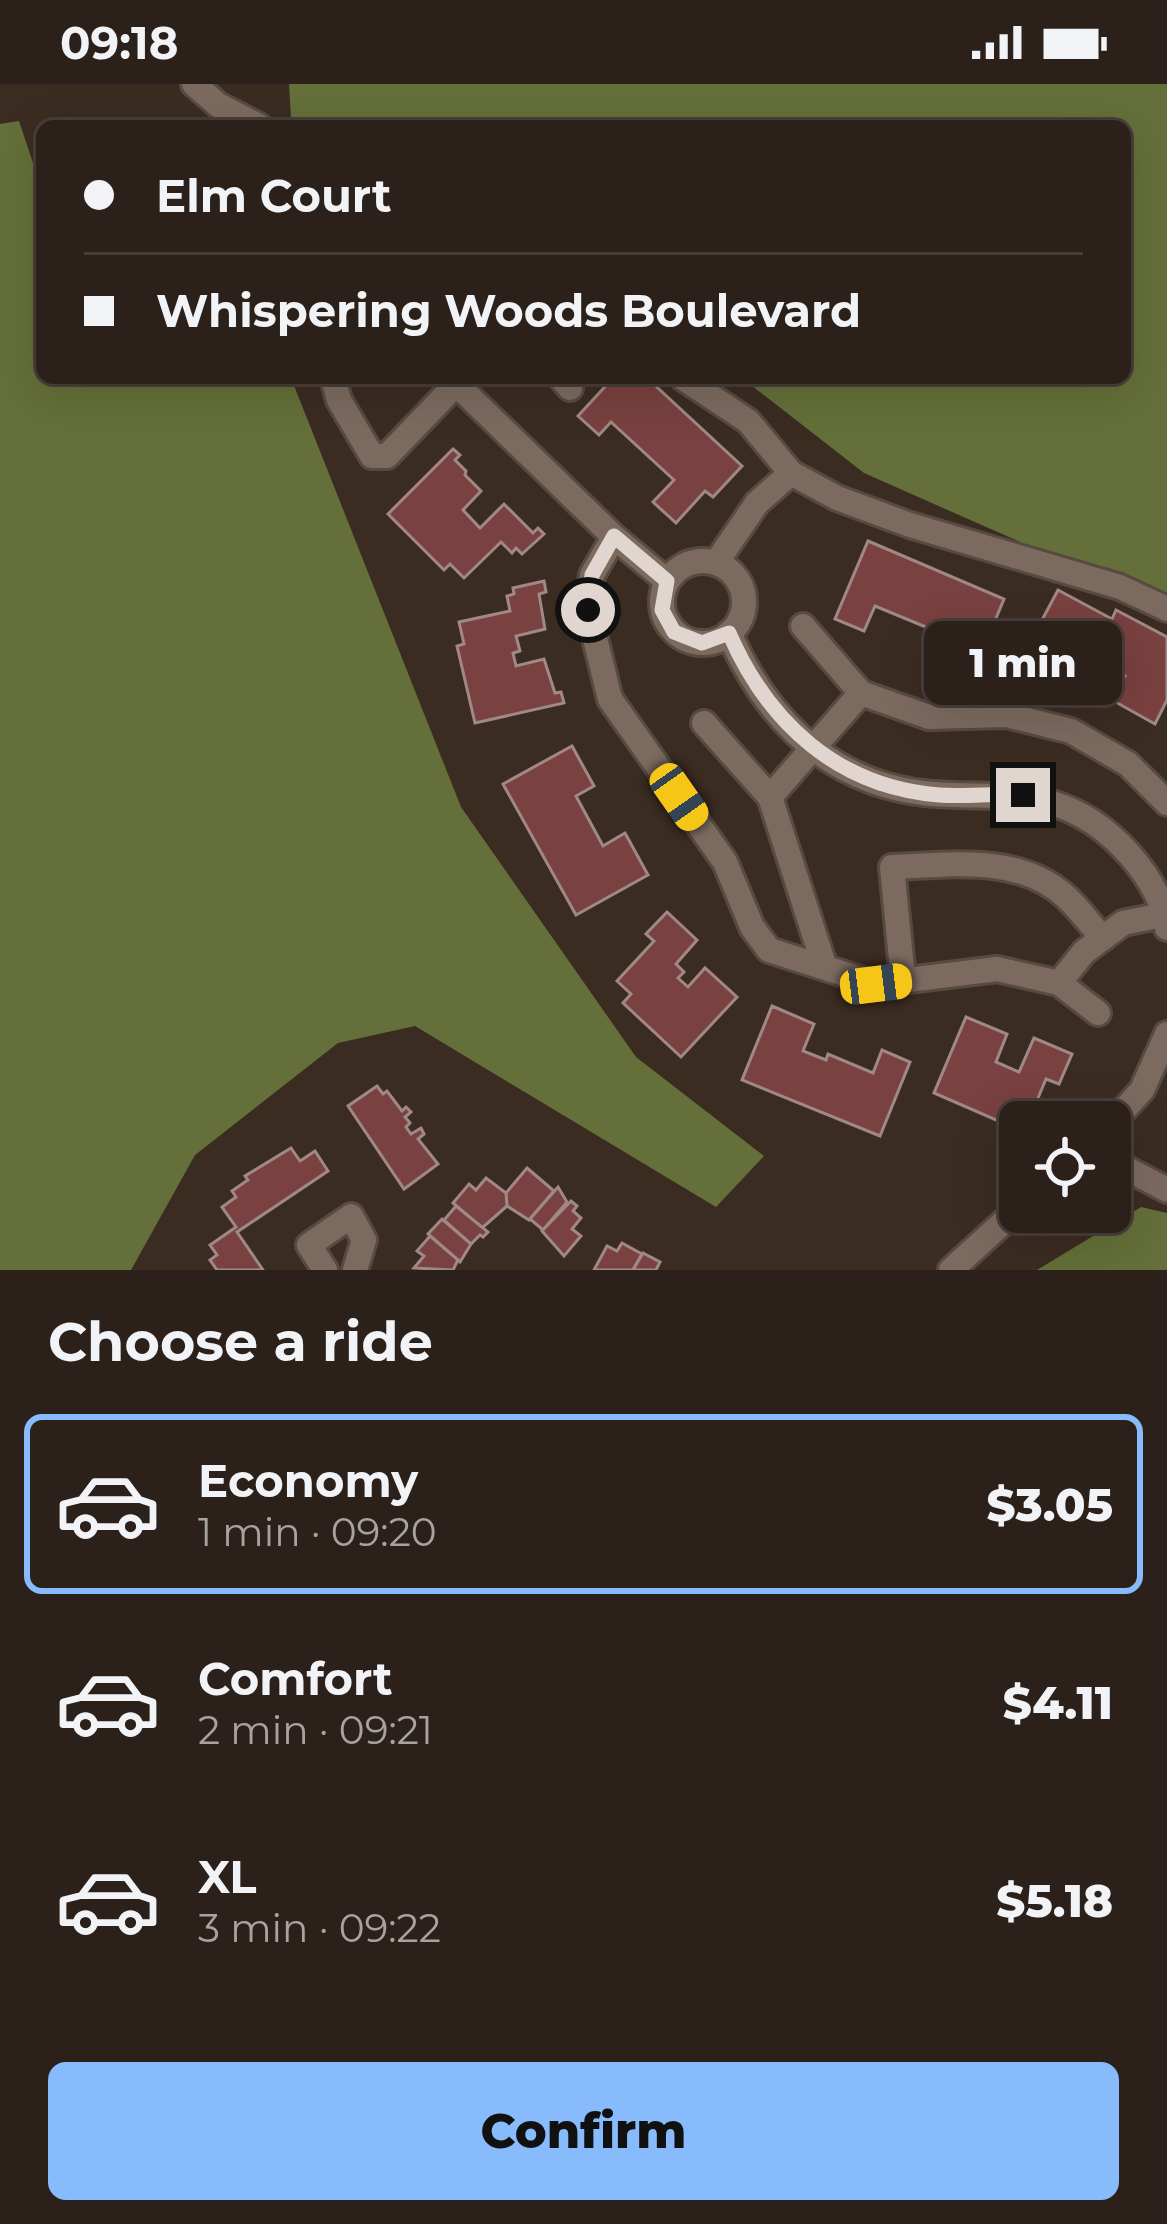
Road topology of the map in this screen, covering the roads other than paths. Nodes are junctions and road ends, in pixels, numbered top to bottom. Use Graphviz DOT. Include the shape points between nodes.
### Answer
graph roads {
  1 [pos="194,84"];
  2 [pos="247,120"];
  3 [pos="335,384"];
  4 [pos="452,384"];
  5 [pos="460,384"];
  6 [pos="692,384"];
  7 [pos="791,473"];
  8 [pos="614,536"];
  9 [pos="716,563"];
  10 [pos="667,581"];
  11 [pos="1167,608"];
  12 [pos="803,626"];
  13 [pos="729,633"];
  14 [pos="861,693"];
  15 [pos="704,723"];
  16 [pos="811,748"];
  17 [pos="770,797"];
  18 [pos="1167,803"];
  19 [pos="1166,914"];
  20 [pos="1167,928"];
  21 [pos="1103,938"];
  22 [pos="824,965"];
  23 [pos="903,980"];
  24 [pos="1059,983"];
  25 [pos="1098,1013"];
  26 [pos="1167,1034"];
  27 [pos="1131,1102"];
  28 [pos="1131,1171"];
  29 [pos="1167,1190"];
  30 [pos="999,1226"];
  31 [pos="325,1270"];
  32 [pos="355,1270"];
  33 [pos="951,1270"];
  1 -- 2 [label="street"];
  3 -- 4 [label="street" via="372,456 388,456"];
  5 -- 8 [label="street"];
  6 -- 7 [label="street" via="748,421"];
  7 -- 9 [label="street" via="757,503"];
  7 -- 11 [label="street" via="910,525"];
  8 -- 10 [label="street"];
  8 -- 22 [label="street" via="592,575 588,610 610,699 724,862 769,950"];
  9 -- 10 [label="street" via="682,566"];
  9 -- 13 [label="street" via="743,594"];
  10 -- 13 [label="street" via="662,610 674,632 702,643"];
  12 -- 14 [label="street"];
  13 -- 16 [label="street" via="764,698"];
  14 -- 16 [label="street"];
  14 -- 18 [label="street" via="929,717 1007,716 1071,731 1128,764"];
  15 -- 17 [label="street"];
  16 -- 17 [label="street"];
  16 -- 19 [label="street" via="894,788 1023,795 1078,814 1137,864"];
  17 -- 22 [label="street"];
  19 -- 20 [label="street"];
  19 -- 21 [label="street" via="1123,923"];
  21 -- 23 [label="street" via="1063,894 1022,871 892,867"];
  21 -- 24 [label="street"];
  22 -- 23 [label="street" via="876,984"];
  23 -- 24 [label="street" via="998,969"];
  24 -- 25 [label="street"];
  26 -- 27 [label="street"];
  28 -- 29 [label="street"];
  30 -- 33 [label="street"];
  31 -- 32 [label="street" via="309,1245 351,1216 364,1240"];
}
